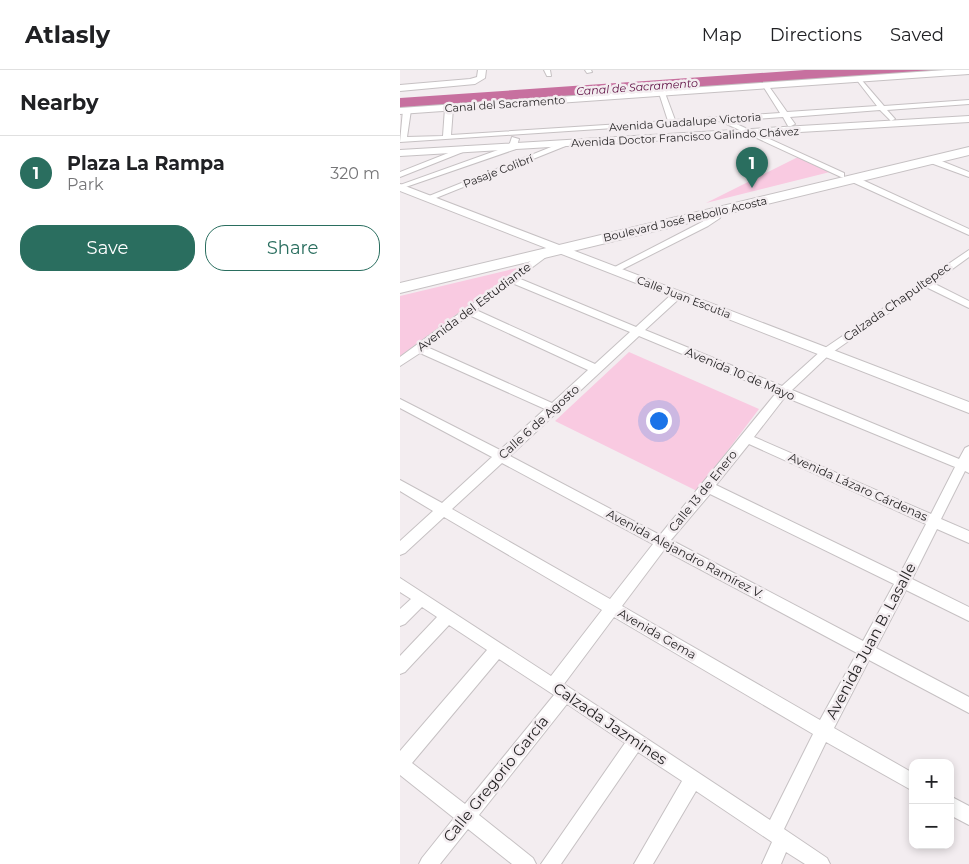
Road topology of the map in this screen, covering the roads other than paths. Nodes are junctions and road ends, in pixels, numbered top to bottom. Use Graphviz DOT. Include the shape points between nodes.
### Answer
graph roads {
  1 [pos="482,70"];
  2 [pos="969,71"];
  3 [pos="859,79"];
  4 [pos="766,86"];
  5 [pos="400,88"];
  6 [pos="662,93"];
  7 [pos="969,102"];
  8 [pos="449,108"];
  9 [pos="883,108"];
  10 [pos="403,111"];
  11 [pos="969,114"];
  12 [pos="785,115"];
  13 [pos="891,119"];
  14 [pos="969,119"];
  15 [pos="722,120"];
  16 [pos="861,122"];
  17 [pos="672,123"];
  18 [pos="791,124"];
  19 [pos="738,127"];
  20 [pos="749,133"];
  21 [pos="447,138"];
  22 [pos="401,142"];
  23 [pos="514,143"];
  24 [pos="969,143"];
  25 [pos="569,144"];
  26 [pos="469,148"];
  27 [pos="969,151"];
  28 [pos="400,153"];
  29 [pos="931,160"];
  30 [pos="400,175"];
  31 [pos="969,175"];
  32 [pos="847,177"];
  33 [pos="400,187"];
  34 [pos="428,198"];
  35 [pos="718,212"];
  36 [pos="969,232"];
  37 [pos="550,248"];
  38 [pos="969,253"];
  39 [pos="614,270"];
  40 [pos="400,276"];
  41 [pos="511,279"];
  42 [pos="926,283"];
  43 [pos="400,288"];
  44 [pos="677,295"];
  45 [pos="969,305"];
  46 [pos="469,311"];
  47 [pos="637,331"];
  48 [pos="419,348"];
  49 [pos="826,352"];
  50 [pos="400,362"];
  51 [pos="596,369"];
  52 [pos="783,392"];
  53 [pos="400,403"];
  54 [pos="553,408"];
  55 [pos="969,408"];
  56 [pos="746,438"];
  57 [pos="969,451"];
  58 [pos="500,457"];
  59 [pos="965,467"];
  60 [pos="400,485"];
  61 [pos="708,487"];
  62 [pos="442,510"];
  63 [pos="934,521"];
  64 [pos="969,536"];
  65 [pos="662,542"];
  66 [pos="400,548"];
  67 [pos="903,582"];
  68 [pos="400,584"];
  69 [pos="421,598"];
  70 [pos="613,608"];
  71 [pos="969,614"];
  72 [pos="448,616"];
  73 [pos="400,619"];
  74 [pos="498,649"];
  75 [pos="865,650"];
  76 [pos="400,667"];
  77 [pos="559,690"];
  78 [pos="969,705"];
  79 [pos="823,731"];
  80 [pos="636,741"];
  81 [pos="400,764"];
  82 [pos="693,779"];
  83 [pos="909,781"];
  84 [pos="954,807"];
  85 [pos="466,816"];
  86 [pos="969,816"];
  87 [pos="778,836"];
  88 [pos="428,864"];
  89 [pos="527,864"];
  90 [pos="550,864"];
  91 [pos="643,864"];
  92 [pos="770,864"];
  93 [pos="820,864"];
  1 -- 5 [label="street" via="482,78 472,82"];
  2 -- 3 [label="street, Canal del Sacramento"];
  3 -- 4 [label="street, Canal del Sacramento"];
  3 -- 9 [label="street"];
  4 -- 6 [label="street, Canal del Sacramento"];
  4 -- 12 [label="street"];
  6 -- 8 [label="street, Canal del Sacramento"];
  6 -- 17 [label="street"];
  7 -- 9 [label="street, Avenida Guadalupe Victoria"];
  8 -- 10 [label="street, Canal del Sacramento"];
  8 -- 21 [label="street"];
  9 -- 12 [label="street, Avenida Guadalupe Victoria"];
  9 -- 13 [label="street"];
  10 -- 22 [label="street"];
  11 -- 13 [label="street, Avenida Doctor Francisco Galindo Chávez"];
  12 -- 15 [label="street, Avenida Guadalupe Victoria"];
  12 -- 18 [label="street"];
  13 -- 16 [label="street, Avenida Doctor Francisco Galindo Chávez"];
  14 -- 16 [label="street, Avenida Doctor Francisco Galindo Chávez"];
  15 -- 17 [label="street, Avenida Guadalupe Victoria"];
  15 -- 19 [label="street"];
  16 -- 18 [label="street, Avenida Doctor Francisco Galindo Chávez"];
  16 -- 20 [label="street, Avenida Doctor Francisco Galindo Chávez"];
  17 -- 21 [label="street, Avenida Guadalupe Victoria"];
  18 -- 19 [label="street, Avenida Doctor Francisco Galindo Chávez"];
  19 -- 20 [label="street"];
  19 -- 23 [label="street, Avenida Doctor Francisco Galindo Chávez"];
  20 -- 25 [label="street, Avenida Doctor Francisco Galindo Chávez"];
  20 -- 32 [label="street"];
  21 -- 22 [label="street, Avenida Guadalupe Victoria"];
  22 -- 23 [label="street, Avenida Doctor Francisco Galindo Chávez"];
  23 -- 25 [label="street, Avenida Doctor Francisco Galindo Chávez"];
  23 -- 26 [label="street, Avenida Doctor Francisco Galindo Chávez"];
  23 -- 33 [label="street"];
  24 -- 32 [label="main road, Boulevard José Rebollo Acosta"];
  25 -- 34 [label="street, Pasaje Colibrí"];
  26 -- 28 [label="street, Avenida Doctor Francisco Galindo Chávez"];
  26 -- 30 [label="street"];
  27 -- 29 [label="main road, Boulevard José Rebollo Acosta"];
  29 -- 31 [label="street"];
  29 -- 32 [label="main road, Boulevard José Rebollo Acosta"];
  32 -- 35 [label="main road, Boulevard José Rebollo Acosta"];
  32 -- 36 [label="street"];
  32 -- 37 [label="main road, Boulevard José Rebollo Acosta"];
  33 -- 34 [label="street, Calle Juan Escutia"];
  34 -- 37 [label="street, Calle Juan Escutia"];
  35 -- 37 [label="main road, Boulevard José Rebollo Acosta"];
  35 -- 39 [label="street" via="705,224"];
  37 -- 39 [label="street, Calle Juan Escutia"];
  37 -- 40 [label="main road, Boulevard José Rebollo Acosta"];
  37 -- 41 [label="street, Avenida del Estudiante"];
  37 -- 43 [label="main road, Boulevard José Rebollo Acosta"];
  38 -- 42 [label="street, Calzada Chapultepec"];
  39 -- 44 [label="street, Calle Juan Escutia"];
  41 -- 46 [label="street, Avenida del Estudiante"];
  41 -- 47 [label="street, Avenida 10 de Mayo"];
  42 -- 45 [label="street"];
  42 -- 49 [label="street, Calzada Chapultepec"];
  44 -- 47 [label="street, Calle 6 de Agosto"];
  44 -- 49 [label="street, Calle Juan Escutia"];
  46 -- 48 [label="street, Avenida del Estudiante"];
  46 -- 51 [label="street"];
  47 -- 51 [label="street, Calle 6 de Agosto"];
  47 -- 52 [label="street, Avenida 10 de Mayo"];
  48 -- 50 [label="street, Avenida del Estudiante"];
  48 -- 54 [label="street"];
  49 -- 52 [label="street, Calle 13 de Enero"];
  49 -- 55 [label="street, Calle Juan Escutia"];
  51 -- 54 [label="street, Calle 6 de Agosto"];
  52 -- 56 [label="street, Calle 13 de Enero"];
  52 -- 59 [label="street, Avenida 10 de Mayo"];
  53 -- 58 [label="street, Avenida Alejandro Ramírez V."];
  54 -- 58 [label="street, Calle 6 de Agosto"];
  56 -- 61 [label="street, Calle 13 de Enero"];
  56 -- 63 [label="street, Avenida Lázaro Cárdenas"];
  57 -- 59 [label="street, Avenida Juan B. Lasalle"];
  58 -- 62 [label="street, Calle 6 de Agosto"];
  58 -- 65 [label="street, Avenida Alejandro Ramírez V."];
  59 -- 63 [label="street, Avenida Juan B. Lasalle"];
  60 -- 62 [label="street, Avenida Gema"];
  61 -- 65 [label="street, Calle 13 de Enero"];
  61 -- 67 [label="street"];
  62 -- 66 [label="street, Calle 6 de Agosto"];
  62 -- 70 [label="street, Avenida Gema"];
  63 -- 64 [label="street, Avenida Lázaro Cárdenas"];
  63 -- 67 [label="street, Avenida Juan B. Lasalle"];
  65 -- 70 [label="street, Calle 13 de Enero"];
  65 -- 75 [label="street, Avenida Alejandro Ramírez V."];
  67 -- 71 [label="street"];
  67 -- 75 [label="street, Avenida Juan B. Lasalle"];
  68 -- 69 [label="street, Calzada Jazmines"];
  69 -- 72 [label="street, Calzada Jazmines"];
  69 -- 73 [label="street"];
  70 -- 77 [label="street, Calle 13 de Enero"];
  70 -- 79 [label="street, Avenida Gema"];
  72 -- 74 [label="street, Calzada Jazmines"];
  72 -- 76 [label="street"];
  74 -- 77 [label="street, Calzada Jazmines"];
  74 -- 81 [label="street"];
  75 -- 78 [label="street, Avenida Alejandro Ramírez V."];
  75 -- 79 [label="street, Avenida Juan B. Lasalle"];
  77 -- 80 [label="street, Calzada Jazmines"];
  77 -- 85 [label="street, Calle Gregorio García"];
  79 -- 83 [label="street, Avenida Gema"];
  79 -- 87 [label="street, Avenida Juan B. Lasalle"];
  80 -- 82 [label="street, Calzada Jazmines"];
  80 -- 90 [label="street"];
  81 -- 85 [label="street"];
  82 -- 87 [label="street, Calzada Jazmines"];
  82 -- 91 [label="street"];
  84 -- 86 [label="street"];
  85 -- 88 [label="street, Calle Gregorio García"];
  85 -- 89 [label="street"];
  87 -- 92 [label="street, Avenida Juan B. Lasalle"];
  87 -- 93 [label="street, Calzada Jazmines"];
}
